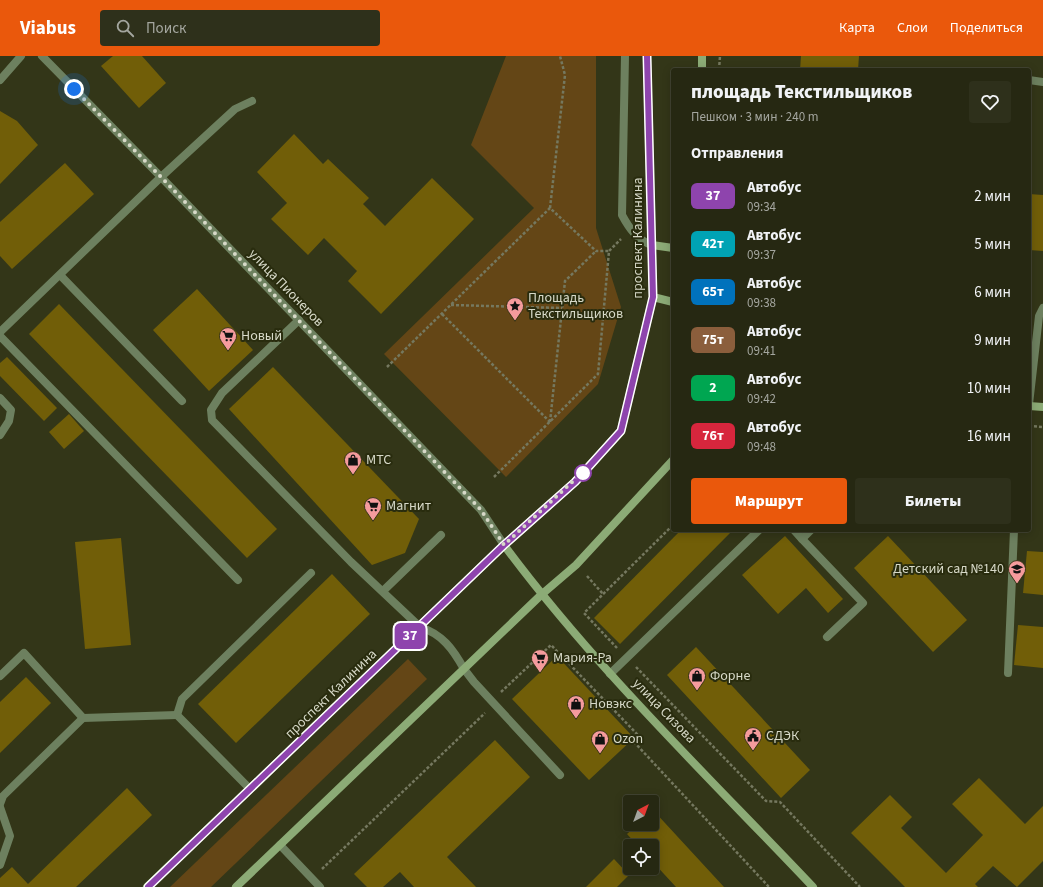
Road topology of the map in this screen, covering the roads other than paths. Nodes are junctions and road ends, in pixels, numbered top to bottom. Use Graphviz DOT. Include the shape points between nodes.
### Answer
graph roads {
  1 [pos="21,56"];
  2 [pos="42,56"];
  3 [pos="625,56"];
  4 [pos="647,56"];
  5 [pos="702,56"];
  6 [pos="702,68"];
  7 [pos="0,80"];
  8 [pos="1031,80"];
  9 [pos="1043,82"];
  10 [pos="252,101"];
  11 [pos="161,177"];
  12 [pos="652,245"];
  13 [pos="671,248"];
  14 [pos="60,275"];
  15 [pos="653,297"];
  16 [pos="671,302"];
  17 [pos="1043,308"];
  18 [pos="299,320"];
  19 [pos="0,332"];
  20 [pos="0,336"];
  21 [pos="1031,387"];
  22 [pos="0,398"];
  23 [pos="182,401"];
  24 [pos="1031,405"];
  25 [pos="1043,407"];
  26 [pos="0,435"];
  27 [pos="671,462"];
  28 [pos="757,532"];
  29 [pos="796,532"];
  30 [pos="809,532"];
  31 [pos="1014,532"];
  32 [pos="441,535"];
  33 [pos="802,539"];
  34 [pos="504,545"];
  35 [pos="311,573"];
  36 [pos="238,580"];
  37 [pos="383,591"];
  38 [pos="541,595"];
  39 [pos="420,627"];
  40 [pos="827,638"];
  41 [pos="464,669"];
  42 [pos="1008,673"];
  43 [pos="610,674"];
  44 [pos="0,676"];
  45 [pos="177,715"];
  46 [pos="83,718"];
  47 [pos="560,775"];
  48 [pos="250,789"];
  49 [pos="0,804"];
  50 [pos="0,807"];
  51 [pos="280,845"];
  52 [pos="0,865"];
  53 [pos="148,887"];
  54 [pos="236,887"];
  55 [pos="320,887"];
  56 [pos="813,887"];
  1 -- 7 [label="street"];
  2 -- 11 [label="street, улица Пионеров"];
  3 -- 12 [label="street" via="622,215 630,230"];
  4 -- 12 [label="main road, проспект Калинина"];
  5 -- 6 [label="main road"];
  8 -- 9 [label="street"];
  10 -- 11 [label="street" via="235,109"];
  11 -- 14 [label="street"];
  11 -- 18 [label="street, улица Пионеров"];
  12 -- 13 [label="main road"];
  12 -- 15 [label="main road, проспект Калинина"];
  14 -- 19 [label="street"];
  14 -- 23 [label="street"];
  15 -- 16 [label="main road"];
  15 -- 34 [label="main road, проспект Калинина" via="621,431 575,482"];
  17 -- 21 [label="street" via="1039,316"];
  18 -- 34 [label="street, улица Пионеров" via="481,510"];
  18 -- 37 [label="street" via="222,393 212,410 212,420 351,562"];
  20 -- 36 [label="street"];
  22 -- 26 [label="street" via="11,410 9,421"];
  24 -- 25 [label="main road"];
  27 -- 38 [label="main road" via="582,559"];
  28 -- 43 [label="street"];
  29 -- 33 [label="street"];
  30 -- 33 [label="street"];
  31 -- 42 [label="street"];
  32 -- 37 [label="street"];
  33 -- 40 [label="street" via="863,603"];
  34 -- 38 [label="main road, улица Сизова"];
  34 -- 39 [label="main road, проспект Калинина"];
  35 -- 45 [label="street" via="182,699"];
  37 -- 39 [label="street"];
  38 -- 41 [label="main road"];
  38 -- 43 [label="main road, улица Сизова"];
  39 -- 41 [label="street" via="431,630 444,641"];
  39 -- 48 [label="main road, проспект Калинина"];
  41 -- 47 [label="street"];
  41 -- 51 [label="main road"];
  43 -- 56 [label="main road, улица Сизова"];
  44 -- 46 [label="street" via="24,654"];
  45 -- 46 [label="street"];
  45 -- 48 [label="street"];
  46 -- 49 [label="street" via="3,796"];
  48 -- 53 [label="main road, проспект Калинина"];
  50 -- 52 [label="street" via="10,836"];
  51 -- 54 [label="main road"];
  51 -- 55 [label="street"];
}
